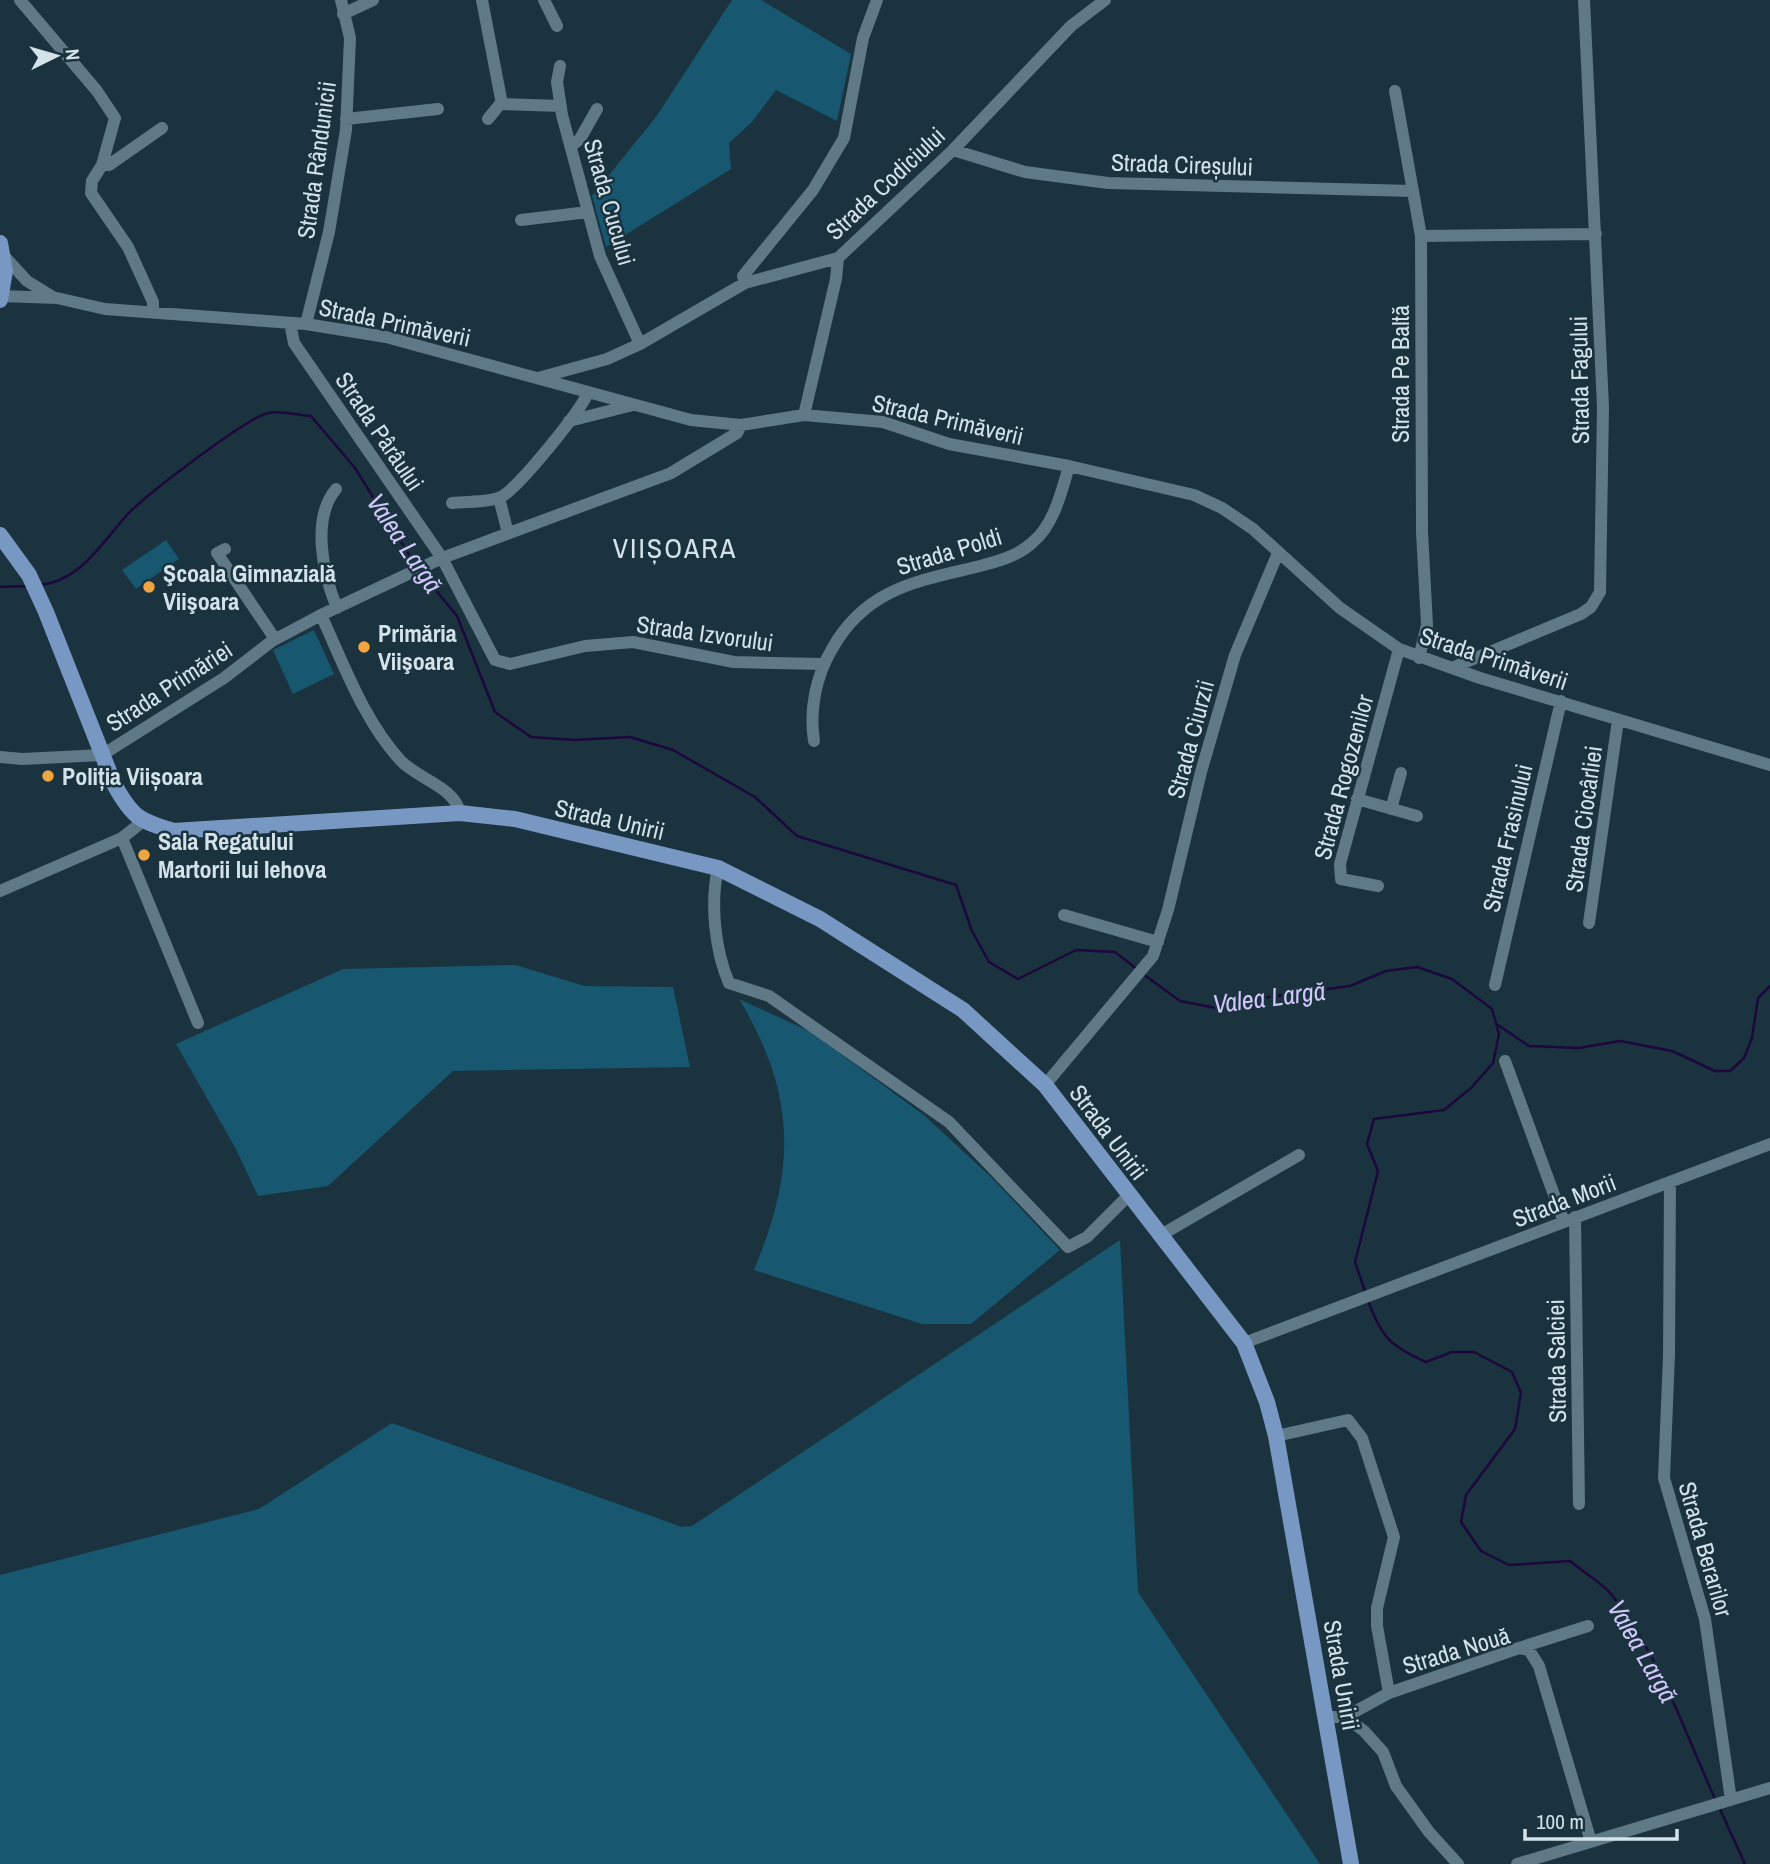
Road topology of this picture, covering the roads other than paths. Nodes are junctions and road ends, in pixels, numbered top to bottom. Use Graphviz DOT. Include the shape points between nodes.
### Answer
graph roads {
  1 [pos="20,0"];
  2 [pos="341,0"];
  3 [pos="373,0"];
  4 [pos="482,0"];
  5 [pos="544,0"];
  6 [pos="877,0"];
  7 [pos="1584,0"];
  8 [pos="1102,1"];
  9 [pos="343,14"];
  10 [pos="557,26"];
  11 [pos="560,66"];
  12 [pos="1395,91"];
  13 [pos="502,104"];
  14 [pos="561,106"];
  15 [pos="597,109"];
  16 [pos="438,110"];
  17 [pos="346,119"];
  18 [pos="488,119"];
  19 [pos="162,128"];
  20 [pos="571,146"];
  21 [pos="953,150"];
  22 [pos="102,165"];
  23 [pos="1413,191"];
  24 [pos="588,212"];
  25 [pos="521,220"];
  26 [pos="1596,234"];
  27 [pos="1421,236"];
  28 [pos="2,249"];
  29 [pos="838,258"];
  30 [pos="745,283"];
  31 [pos="0,298"];
  32 [pos="57,298"];
  33 [pos="153,311"];
  34 [pos="290,323"];
  35 [pos="306,324"];
  36 [pos="640,344"];
  37 [pos="538,378"];
  38 [pos="588,391"];
  39 [pos="636,405"];
  40 [pos="804,415"];
  41 [pos="568,422"];
  42 [pos="741,425"];
  43 [pos="1069,466"];
  44 [pos="336,489"];
  45 [pos="499,498"];
  46 [pos="452,503"];
  47 [pos="508,533"];
  48 [pos="0,535"];
  49 [pos="225,549"];
  50 [pos="1278,553"];
  51 [pos="437,561"];
  52 [pos="337,608"];
  53 [pos="321,615"];
  54 [pos="275,639"];
  55 [pos="1399,649"];
  56 [pos="1419,658"];
  57 [pos="823,664"];
  58 [pos="1454,667"];
  59 [pos="1561,701"];
  60 [pos="1618,720"];
  61 [pos="814,741"];
  62 [pos="102,755"];
  63 [pos="0,757"];
  64 [pos="1770,765"];
  65 [pos="1401,773"];
  66 [pos="1357,799"];
  67 [pos="1391,809"];
  68 [pos="460,813"];
  69 [pos="1417,816"];
  70 [pos="142,822"];
  71 [pos="122,838"];
  72 [pos="718,868"];
  73 [pos="1378,886"];
  74 [pos="0,891"];
  75 [pos="1064,915"];
  76 [pos="1589,923"];
  77 [pos="1158,942"];
  78 [pos="1495,985"];
  79 [pos="198,1023"];
  80 [pos="1505,1061"];
  81 [pos="1045,1085"];
  82 [pos="1770,1144"];
  83 [pos="1299,1155"];
  84 [pos="1670,1182"];
  85 [pos="1129,1195"];
  86 [pos="1570,1220"];
  87 [pos="1161,1235"];
  88 [pos="1244,1343"];
  89 [pos="1276,1436"];
  90 [pos="1579,1504"];
  91 [pos="1588,1626"];
  92 [pos="1519,1648"];
  93 [pos="1389,1693"];
  94 [pos="1326,1717"];
  95 [pos="1345,1717"];
  96 [pos="1770,1788"];
  97 [pos="1722,1803"];
  98 [pos="1591,1842"];
  99 [pos="1351,1864"];
  100 [pos="1458,1864"];
  101 [pos="1517,1864"];
  1 -- 22 [label="street" via="115,118"];
  2 -- 9 [label="street, Strada Rândunicii"];
  3 -- 9 [label="street"];
  4 -- 13 [label="street"];
  5 -- 10 [label="street"];
  6 -- 30 [label="street" via="863,38 844,138 813,190 743,276"];
  7 -- 26 [label="street, Strada Fagului"];
  8 -- 21 [label="street, Strada Codiciului" via="1071,26"];
  9 -- 17 [label="street, Strada Rândunicii" via="350,51"];
  11 -- 14 [label="street, Strada Cucului"];
  12 -- 23 [label="street, Strada Pe Baltă"];
  13 -- 14 [label="street"];
  13 -- 18 [label="street" via="496,104"];
  14 -- 20 [label="street, Strada Cucului"];
  15 -- 20 [label="street"];
  16 -- 17 [label="street"];
  17 -- 35 [label="street, Strada Rândunicii" via="329,232"];
  19 -- 22 [label="street" via="109,165"];
  20 -- 24 [label="street, Strada Cucului"];
  21 -- 23 [label="street, Strada Cireșului" via="1044,177 1108,183"];
  21 -- 29 [label="street, Strada Codiciului"];
  22 -- 33 [label="street" via="92,181 92,193 128,247"];
  23 -- 27 [label="street, Strada Pe Baltă"];
  24 -- 25 [label="street"];
  24 -- 36 [label="street, Strada Cucului" via="600,257"];
  26 -- 27 [label="street"];
  26 -- 58 [label="street, Strada Fagului" via="1603,407 1600,592 1581,614"];
  27 -- 56 [label="street, Strada Pe Baltă" via="1422,531 1427,625"];
  28 -- 31 [label="main road"];
  28 -- 32 [label="street" via="27,281"];
  29 -- 30 [label="street, Strada Codiciului"];
  29 -- 40 [label="street"];
  30 -- 36 [label="street, Strada Codiciului"];
  31 -- 32 [label="street"];
  32 -- 33 [label="street, Strada Primăverii" via="105,309"];
  33 -- 34 [label="street, Strada Primăverii"];
  34 -- 35 [label="street, Strada Primăverii"];
  34 -- 51 [label="street, Strada Pârâului" via="294,343"];
  35 -- 37 [label="street, Strada Primăverii" via="386,337"];
  36 -- 37 [label="street, Strada Codiciului" via="607,359"];
  37 -- 38 [label="street, Strada Primăverii"];
  38 -- 39 [label="street, Strada Primăverii"];
  38 -- 41 [label="street"];
  39 -- 41 [label="street"];
  39 -- 42 [label="street, Strada Primăverii" via="691,420"];
  40 -- 42 [label="street, Strada Primăverii"];
  40 -- 43 [label="street, Strada Primăverii" via="883,422 949,444"];
  41 -- 45 [label="street"];
  42 -- 47 [label="street, Strada Primăriei" via="737,433 671,473"];
  43 -- 50 [label="street, Strada Primăverii" via="1195,495 1253,529"];
  43 -- 57 [label="street, Strada Poldi" via="1061,495 1036,541 1003,559 898,587 860,611"];
  44 -- 52 [label="street" via="325,504 323,517 330,587"];
  45 -- 46 [label="street"];
  45 -- 47 [label="street"];
  47 -- 51 [label="street, Strada Primăriei"];
  48 -- 62 [label="main road" via="29,575"];
  49 -- 54 [label="street" via="218,553"];
  50 -- 55 [label="street, Strada Primăverii" via="1340,608"];
  50 -- 77 [label="street, Strada Ciurzii" via="1235,655"];
  51 -- 52 [label="street, Strada Primăriei"];
  51 -- 57 [label="street, Strada Izvorului" via="495,660 503,664 585,646 633,642 734,662"];
  52 -- 53 [label="street, Strada Primăriei"];
  53 -- 54 [label="street, Strada Primăriei"];
  53 -- 68 [label="street" via="384,742 412,772 453,797"];
  54 -- 62 [label="street, Strada Primăriei" via="225,678"];
  55 -- 56 [label="street, Strada Primăverii"];
  55 -- 66 [label="street, Strada Rogozenilor"];
  56 -- 58 [label="street, Strada Primăverii"];
  57 -- 61 [label="street" via="812,709"];
  58 -- 59 [label="street, Strada Primăverii"];
  59 -- 60 [label="street, Strada Primăverii"];
  59 -- 78 [label="street, Strada Frasinului"];
  60 -- 64 [label="street, Strada Primăverii"];
  60 -- 76 [label="street, Strada Ciocârliei"];
  62 -- 63 [label="street"];
  62 -- 70 [label="main road" via="128,810"];
  65 -- 67 [label="street"];
  66 -- 67 [label="street"];
  66 -- 73 [label="street, Strada Rogozenilor" via="1339,876"];
  67 -- 69 [label="street"];
  68 -- 70 [label="main road, Strada Unirii" via="174,831"];
  68 -- 72 [label="main road, Strada Unirii" via="515,819"];
  70 -- 71 [label="street"];
  71 -- 74 [label="street"];
  71 -- 79 [label="street"];
  72 -- 81 [label="main road, Strada Unirii" via="820,919 963,1010"];
  72 -- 85 [label="street" via="716,921 729,984 769,996 949,1122 1068,1247 1087,1237"];
  75 -- 77 [label="street"];
  77 -- 81 [label="street, Strada Ciurzii" via="1150,961"];
  80 -- 86 [label="street"];
  81 -- 85 [label="main road, Strada Unirii"];
  82 -- 84 [label="street, Strada Morii"];
  83 -- 87 [label="street"];
  84 -- 86 [label="street, Strada Morii"];
  84 -- 97 [label="street, Strada Berarilor" via="1664,1478 1705,1619"];
  85 -- 87 [label="main road, Strada Unirii"];
  86 -- 88 [label="street, Strada Morii"];
  86 -- 90 [label="street, Strada Salciei"];
  87 -- 88 [label="main road, Strada Unirii"];
  88 -- 89 [label="main road, Strada Unirii"];
  89 -- 93 [label="street" via="1349,1420 1362,1438 1394,1537 1377,1608"];
  89 -- 94 [label="main road, Strada Unirii"];
  91 -- 92 [label="street"];
  92 -- 93 [label="street, Strada Nouă"];
  92 -- 98 [label="street, Strada Nouă" via="1529,1650 1539,1666"];
  93 -- 95 [label="street, Strada Nouă"];
  94 -- 95 [label="street, Strada Nouă"];
  94 -- 99 [label="main road, Strada Unirii"];
  95 -- 100 [label="street" via="1383,1752 1396,1786"];
  96 -- 97 [label="street"];
  97 -- 98 [label="street"];
  98 -- 101 [label="street"];
}
